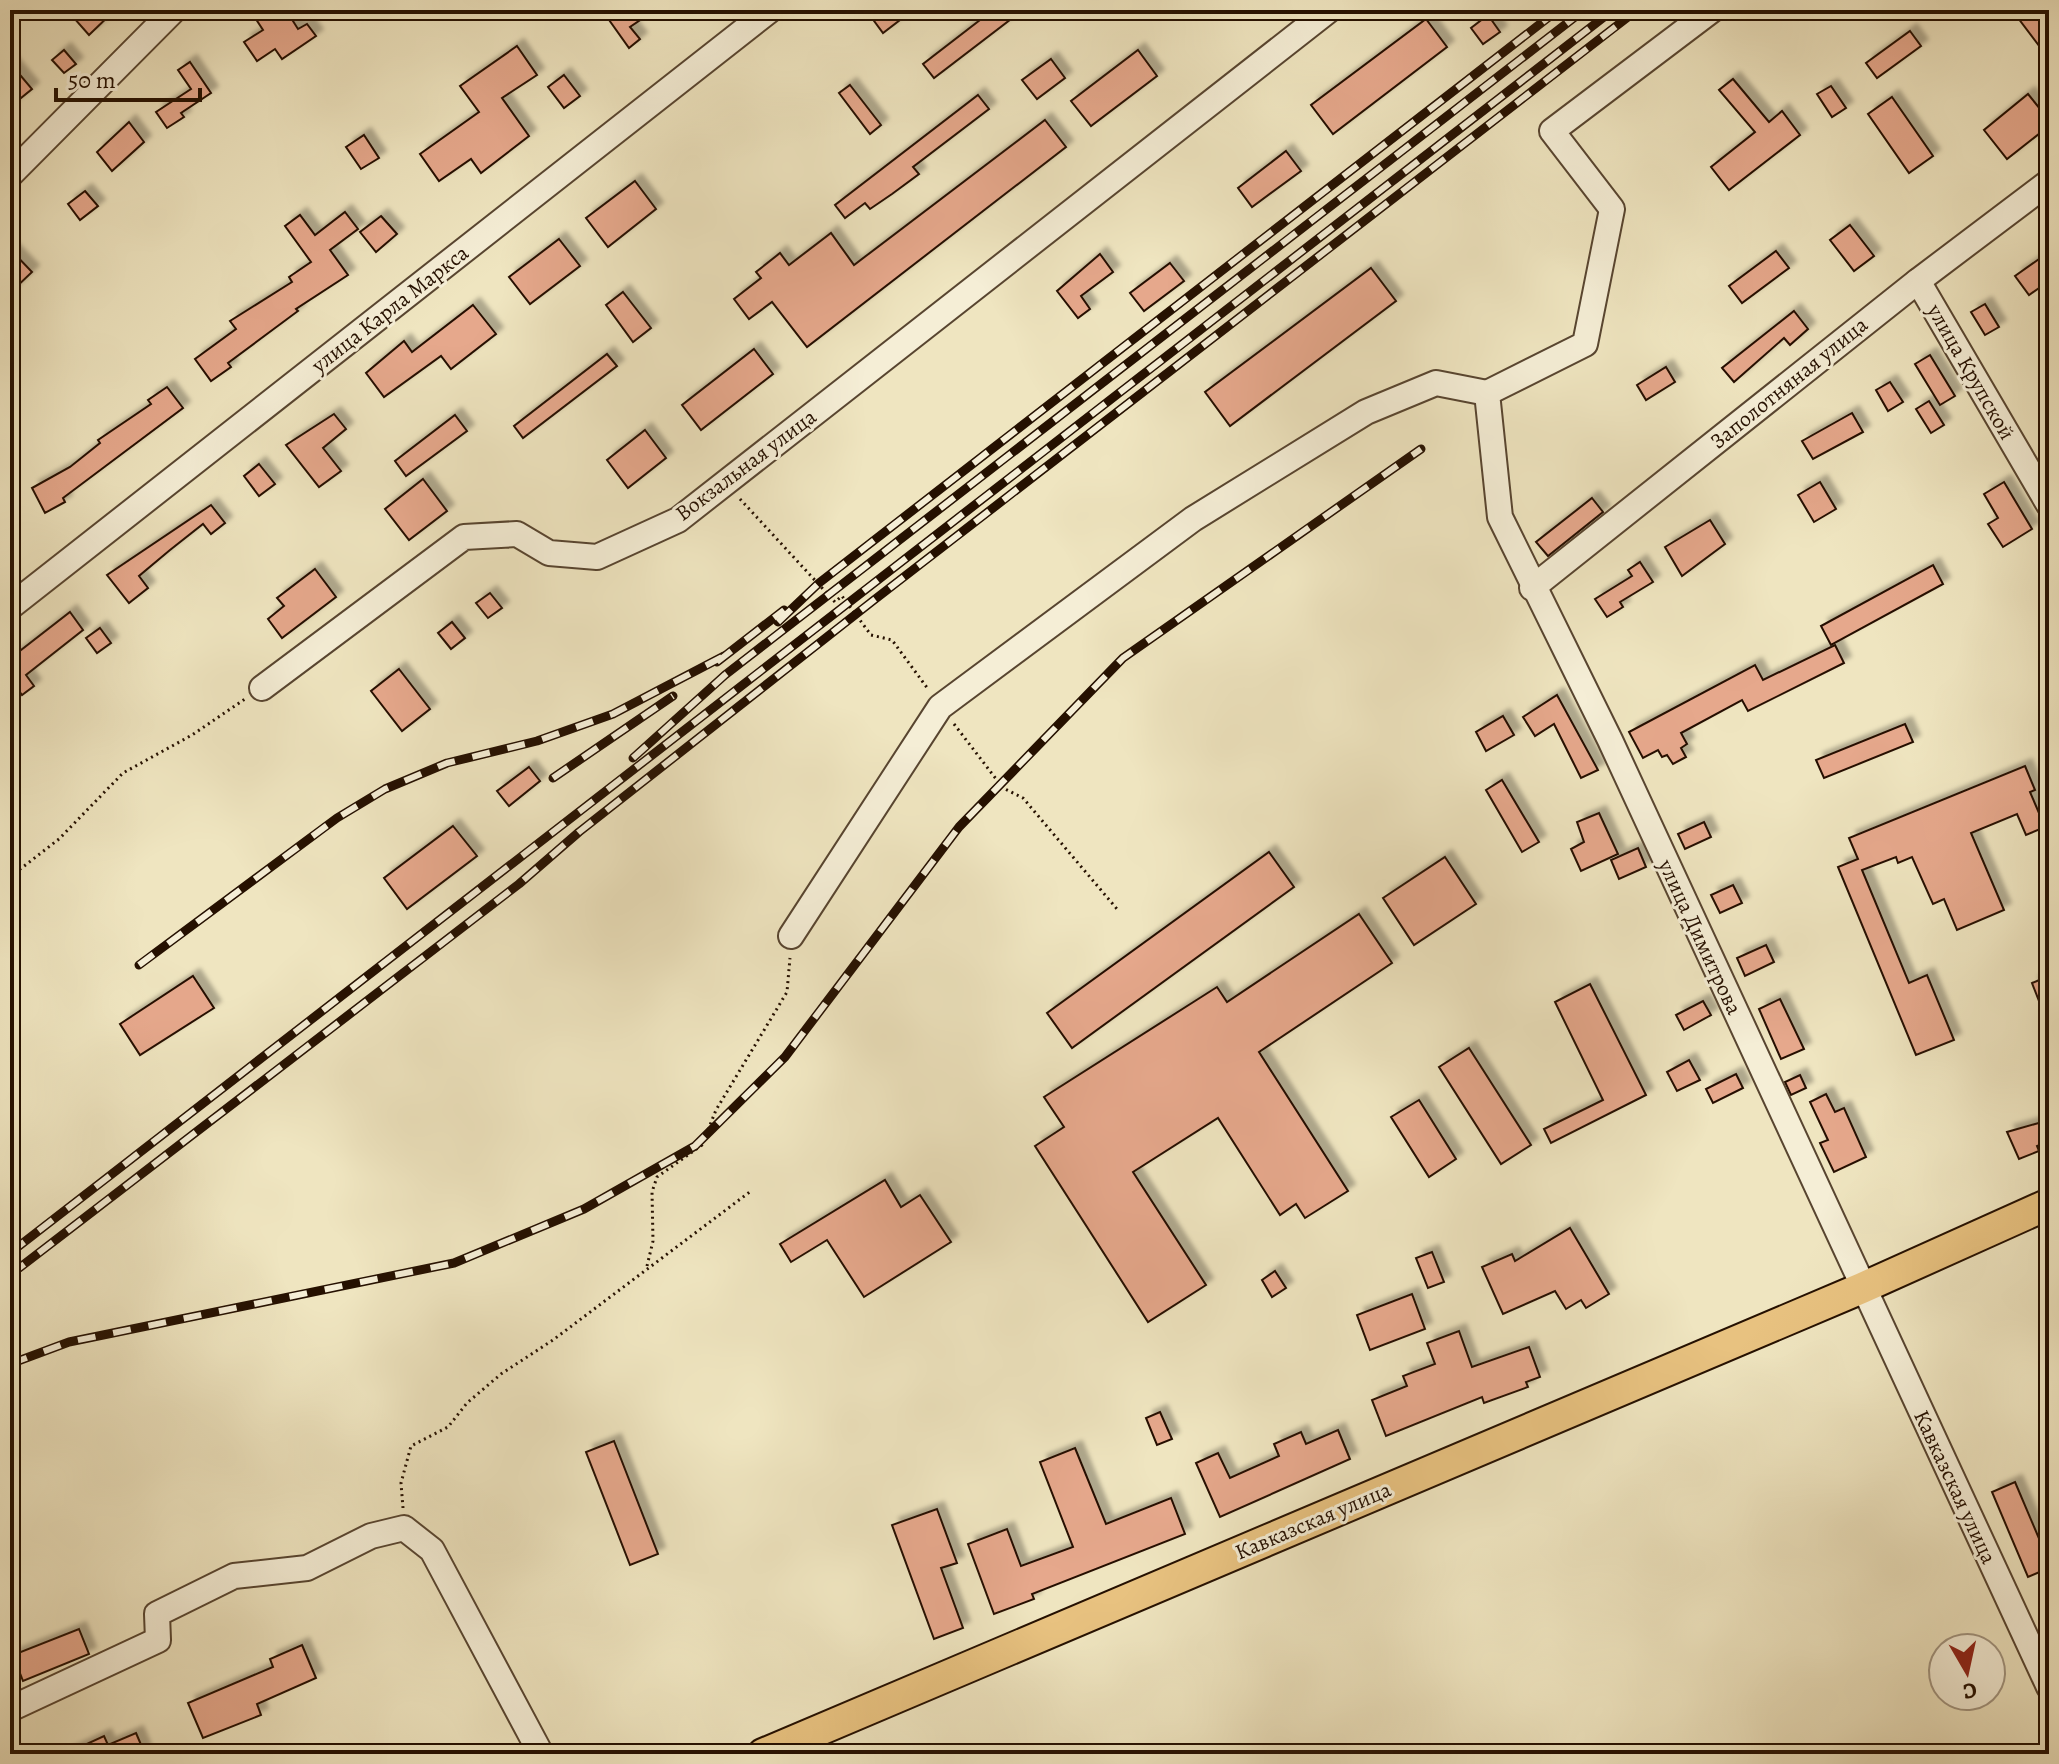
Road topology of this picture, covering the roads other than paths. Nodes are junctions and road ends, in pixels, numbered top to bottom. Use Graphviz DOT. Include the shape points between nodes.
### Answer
graph roads {
  1 [pos="174,10"];
  2 [pos="770,10"];
  3 [pos="1329,10"];
  4 [pos="1712,10"];
  5 [pos="10,175"];
  6 [pos="2049,182"];
  7 [pos="1918,281"];
  8 [pos="1487,393"];
  9 [pos="2049,505"];
  10 [pos="1532,588"];
  11 [pos="10,607"];
  12 [pos="262,688"];
  13 [pos="791,936"];
  14 [pos="2049,1204"];
  15 [pos="1862,1288"];
  16 [pos="2049,1687"];
  17 [pos="10,1709"];
  18 [pos="541,1754"];
  19 [pos="763,1754"];
  1 -- 5 [label="street"];
  2 -- 11 [label="street, улица Карла Маркса"];
  3 -- 12 [label="street, Вокзальная улица" via="678,520 597,557 549,553 517,534 464,537"];
  4 -- 8 [label="street" via="1552,131 1612,209 1585,344"];
  6 -- 7 [label="street, Заполотняная улица"];
  7 -- 9 [label="street, улица Крупской"];
  7 -- 10 [label="street, Заполотняная улица"];
  8 -- 10 [label="street, улица Димитрова" via="1500,517"];
  8 -- 13 [label="street" via="1436,383 1366,412 1193,519 940,707"];
  10 -- 15 [label="street, улица Димитрова" via="1610,740"];
  14 -- 15 [label="main road, Кавказская улица"];
  15 -- 16 [label="street, Кавказская улица"];
  15 -- 19 [label="main road, Кавказская улица"];
  17 -- 18 [label="street" via="158,1640 157,1614 234,1576 307,1568 371,1536 404,1528 432,1550"];
}
